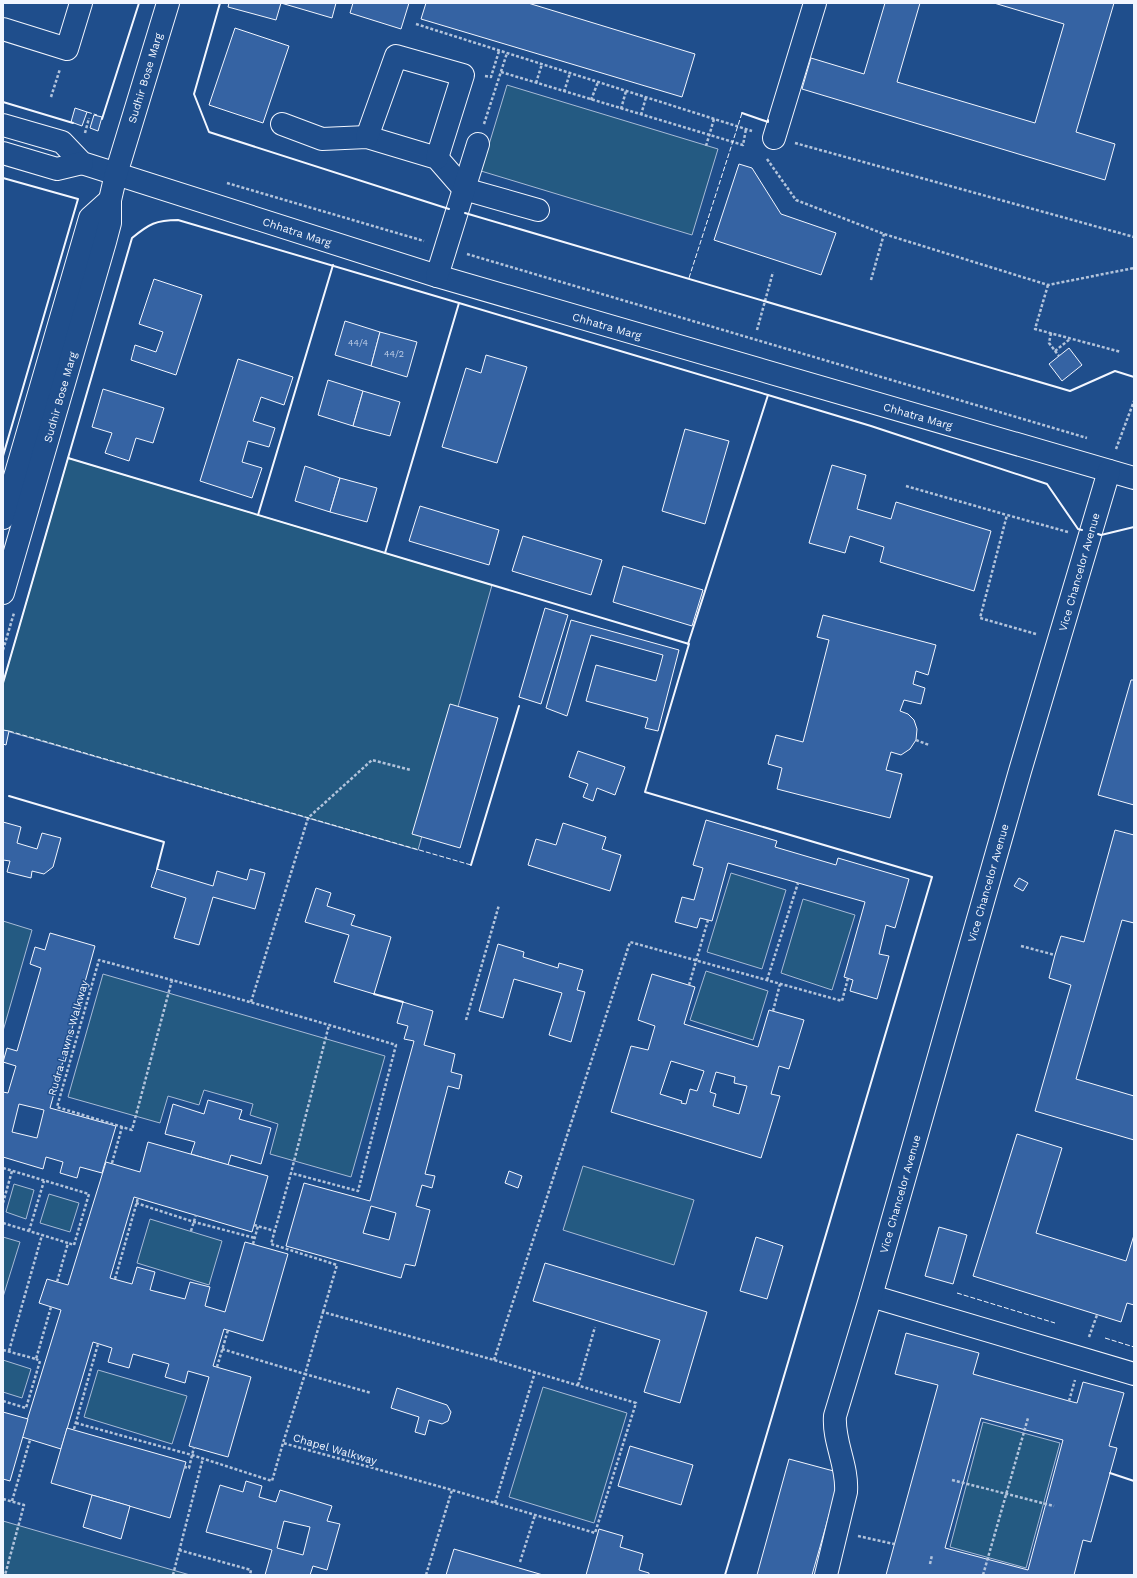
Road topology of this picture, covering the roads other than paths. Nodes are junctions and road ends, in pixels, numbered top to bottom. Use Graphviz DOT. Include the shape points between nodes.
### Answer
graph roads {
  1 [pos="81,3"];
  2 [pos="168,3"];
  3 [pos="815,3"];
  4 [pos="3,29"];
  5 [pos="282,124"];
  6 [pos="3,125"];
  7 [pos="367,137"];
  8 [pos="478,144"];
  9 [pos="769,146"];
  10 [pos="3,153"];
  11 [pos="437,158"];
  12 [pos="82,163"];
  13 [pos="116,174"];
  14 [pos="464,189"];
  15 [pos="110,200"];
  16 [pos="538,210"];
  17 [pos="437,276"];
  18 [pos="1109,470"];
  19 [pos="1134,478"];
  20 [pos="3,518"];
  21 [pos="3,593"];
  22 [pos="871,1296"];
  23 [pos="1134,1374"];
  24 [pos="826,1575"];
  1 -- 4 [label="street" via="67,49"];
  2 -- 13 [label="street, Sudhir Bose Marg"];
  3 -- 9 [label="street"];
  5 -- 7 [label="street" via="322,138"];
  6 -- 12 [label="street, Chhatra Marg" via="62,142"];
  7 -- 11 [label="street"];
  7 -- 11 [label="street" via="396,56 463,75"];
  8 -- 14 [label="street"];
  10 -- 12 [label="street" via="57,169"];
  11 -- 14 [label="street"];
  12 -- 13 [label="street, Chhatra Marg"];
  13 -- 15 [label="street, Sudhir Bose Marg"];
  13 -- 17 [label="street, Chhatra Marg"];
  14 -- 16 [label="street"];
  14 -- 17 [label="street"];
  15 -- 20 [label="street, Sudhir Bose Marg" via="90,218"];
  15 -- 21 [label="street, Sudhir Bose Marg" via="110,223"];
  17 -- 18 [label="street, Chhatra Marg"];
  18 -- 19 [label="street, Chhatra Marg"];
  18 -- 22 [label="street, Vice Chancelor Avenue" via="998,848"];
  22 -- 23 [label="street"];
  22 -- 24 [label="street, Vice Chancelor Avenue" via="835,1416 835,1430 847,1484"];
}
